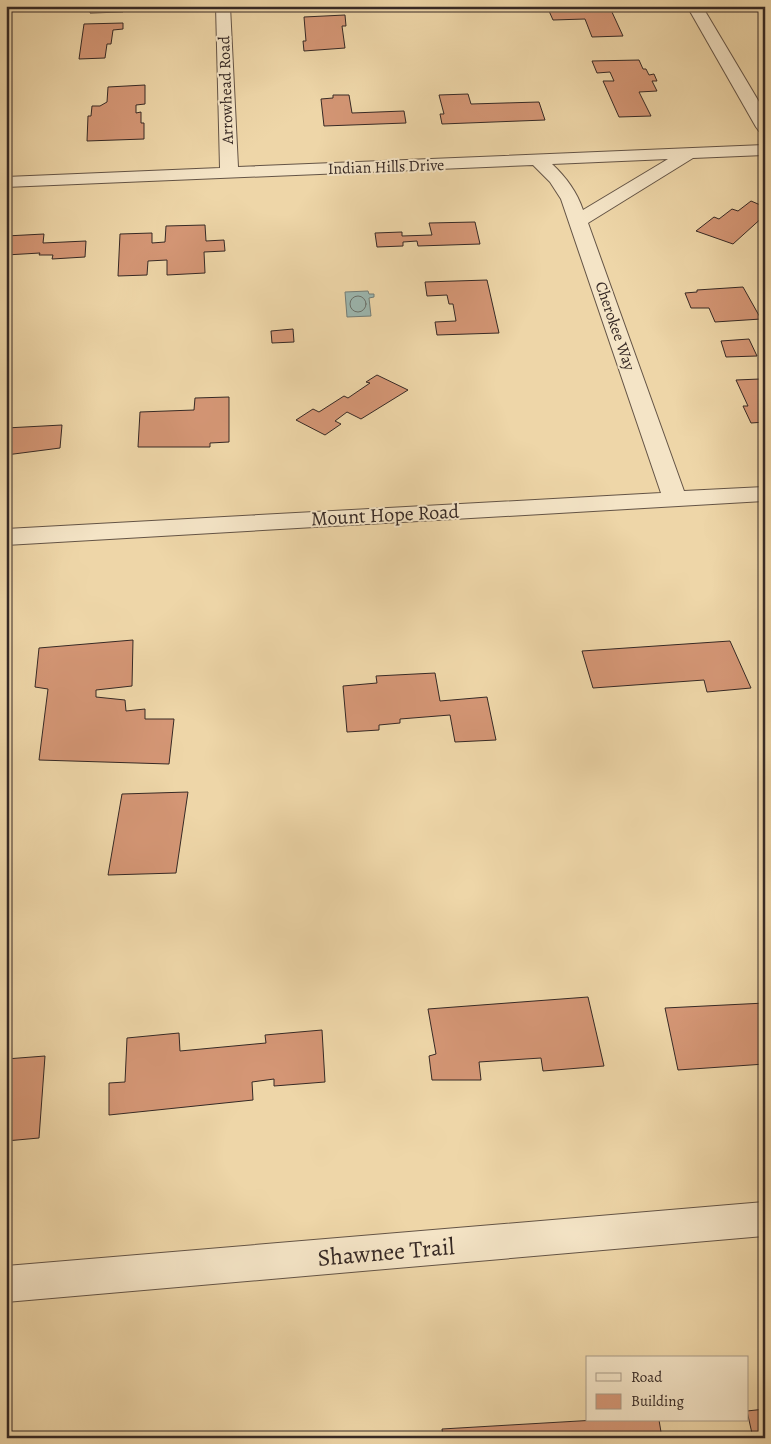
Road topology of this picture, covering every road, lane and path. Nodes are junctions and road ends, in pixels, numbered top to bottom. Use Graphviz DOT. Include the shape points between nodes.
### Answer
graph roads {
  1 [pos="223,6"];
  2 [pos="694,6"];
  3 [pos="765,127"];
  4 [pos="765,150"];
  5 [pos="690,154"];
  6 [pos="539,161"];
  7 [pos="229,173"];
  8 [pos="6,182"];
  9 [pos="578,221"];
  10 [pos="765,494"];
  11 [pos="675,500"];
  12 [pos="6,537"];
  13 [pos="765,1219"];
  14 [pos="6,1284"];
  1 -- 7 [label="street, Arrowhead Road"];
  2 -- 3 [label="street"];
  4 -- 5 [label="street, Indian Hills Drive"];
  5 -- 6 [label="street, Indian Hills Drive"];
  5 -- 9 [label="street"];
  6 -- 7 [label="street, Indian Hills Drive"];
  6 -- 9 [label="street, Cherokee Way" via="564,189"];
  7 -- 8 [label="street, Indian Hills Drive"];
  9 -- 11 [label="street, Cherokee Way"];
  10 -- 11 [label="street, Mount Hope Road"];
  11 -- 12 [label="street, Mount Hope Road"];
  13 -- 14 [label="street, Shawnee Trail"];
}
